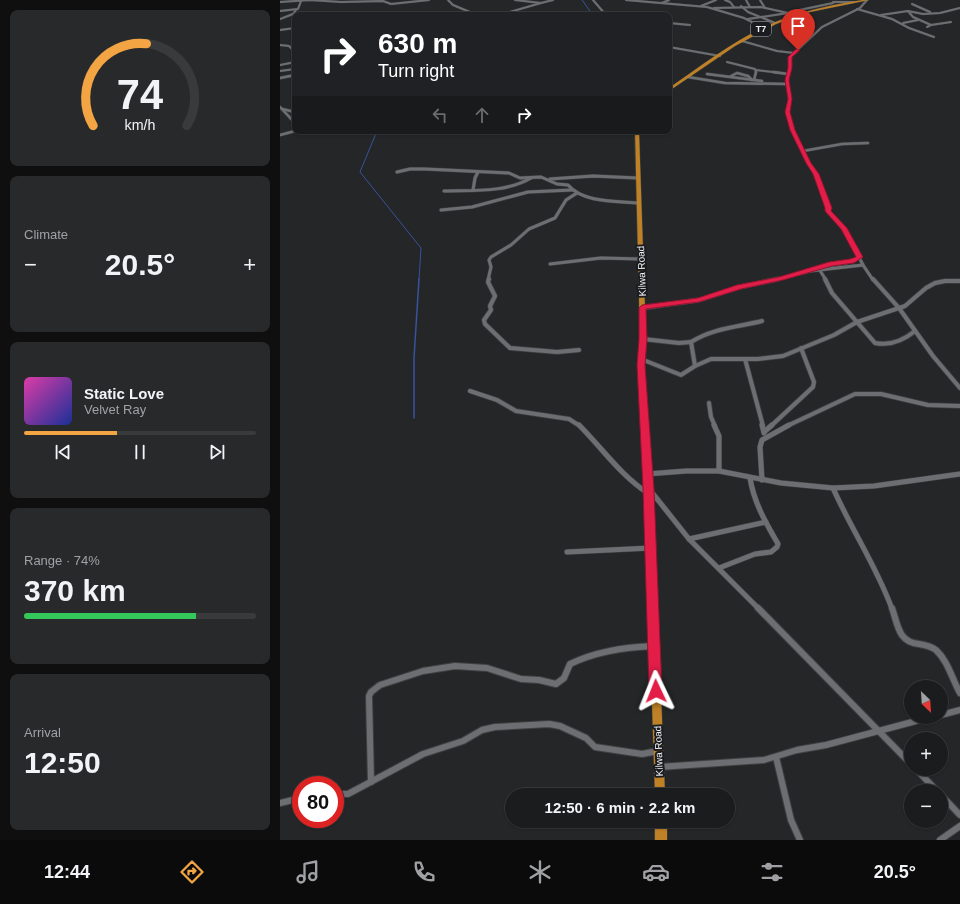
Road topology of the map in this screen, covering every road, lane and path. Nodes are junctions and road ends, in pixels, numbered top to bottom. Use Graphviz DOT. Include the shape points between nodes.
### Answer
graph roads {
  1 [pos="347,0"];
  2 [pos="428,0"];
  3 [pos="448,0"];
  4 [pos="516,0"];
  5 [pos="554,0"];
  6 [pos="593,0"];
  7 [pos="626,0"];
  8 [pos="650,0"];
  9 [pos="669,0"];
  10 [pos="716,0"];
  11 [pos="725,0"];
  12 [pos="746,0"];
  13 [pos="760,0"];
  14 [pos="829,0"];
  15 [pos="868,0"];
  16 [pos="301,1"];
  17 [pos="408,1"];
  18 [pos="280,2"];
  19 [pos="339,2"];
  20 [pos="655,2"];
  21 [pos="833,2"];
  22 [pos="854,2"];
  23 [pos="541,3"];
  24 [pos="662,3"];
  25 [pos="912,4"];
  26 [pos="839,5"];
  27 [pos="741,6"];
  28 [pos="700,7"];
  29 [pos="734,7"];
  30 [pos="750,7"];
  31 [pos="711,8"];
  32 [pos="765,8"];
  33 [pos="960,8"];
  34 [pos="857,9"];
  35 [pos="297,10"];
  36 [pos="280,11"];
  37 [pos="908,11"];
  38 [pos="293,12"];
  39 [pos="471,12"];
  40 [pos="512,12"];
  41 [pos="603,12"];
  42 [pos="791,13"];
  43 [pos="934,13"];
  44 [pos="292,14"];
  45 [pos="797,15"];
  46 [pos="880,15"];
  47 [pos="280,18"];
  48 [pos="763,18"];
  49 [pos="748,19"];
  50 [pos="918,20"];
  51 [pos="775,22"];
  52 [pos="951,22"];
  53 [pos="672,23"];
  54 [pos="901,23"];
  55 [pos="690,25"];
  56 [pos="931,25"];
  57 [pos="927,27"];
  58 [pos="292,28"];
  59 [pos="764,28"];
  60 [pos="280,30"];
  61 [pos="934,37"];
  62 [pos="742,42"];
  63 [pos="280,45"];
  64 [pos="672,47"];
  65 [pos="292,49"];
  66 [pos="794,53"];
  67 [pos="720,56"];
  68 [pos="727,62"];
  69 [pos="292,63"];
  70 [pos="280,65"];
  71 [pos="292,69"];
  72 [pos="756,70"];
  73 [pos="280,71"];
  74 [pos="707,74"];
  75 [pos="788,74"];
  76 [pos="292,76"];
  77 [pos="688,77"];
  78 [pos="280,78"];
  79 [pos="753,80"];
  80 [pos="787,84"];
  81 [pos="672,88"];
  82 [pos="281,108"];
  83 [pos="292,111"];
  84 [pos="292,120"];
  85 [pos="292,132"];
  86 [pos="636,134"];
  87 [pos="280,135"];
  88 [pos="868,143"];
  89 [pos="803,151"];
  90 [pos="397,172"];
  91 [pos="478,172"];
  92 [pos="532,178"];
  93 [pos="571,178"];
  94 [pos="638,178"];
  95 [pos="550,180"];
  96 [pos="569,185"];
  97 [pos="473,190"];
  98 [pos="572,190"];
  99 [pos="444,191"];
  100 [pos="577,193"];
  101 [pos="640,203"];
  102 [pos="441,210"];
  103 [pos="860,257"];
  104 [pos="640,259"];
  105 [pos="550,264"];
  106 [pos="863,265"];
  107 [pos="819,269"];
  108 [pos="799,273"];
  109 [pos="960,281"];
  110 [pos="642,308"];
  111 [pos="899,308"];
  112 [pos="762,321"];
  113 [pos="857,322"];
  114 [pos="915,331"];
  115 [pos="643,339"];
  116 [pos="691,342"];
  117 [pos="801,348"];
  118 [pos="579,350"];
  119 [pos="641,359"];
  120 [pos="745,359"];
  121 [pos="695,366"];
  122 [pos="960,388"];
  123 [pos="470,391"];
  124 [pos="709,403"];
  125 [pos="960,406"];
  126 [pos="764,432"];
  127 [pos="762,440"];
  128 [pos="719,471"];
  129 [pos="647,474"];
  130 [pos="960,474"];
  131 [pos="750,478"];
  132 [pos="762,480"];
  133 [pos="833,488"];
  134 [pos="649,492"];
  135 [pos="766,522"];
  136 [pos="689,539"];
  137 [pos="651,548"];
  138 [pos="567,552"];
  139 [pos="719,568"];
  140 [pos="654,646"];
  141 [pos="960,693"];
  142 [pos="960,710"];
  143 [pos="948,713"];
  144 [pos="904,724"];
  145 [pos="878,730"];
  146 [pos="658,752"];
  147 [pos="776,757"];
  148 [pos="904,757"];
  149 [pos="659,767"];
  150 [pos="923,776"];
  151 [pos="371,782"];
  152 [pos="930,784"];
  153 [pos="660,788"];
  154 [pos="344,794"];
  155 [pos="292,801"];
  156 [pos="948,802"];
  157 [pos="280,803"];
  158 [pos="960,814"];
  159 [pos="960,826"];
  160 [pos="661,828"];
  161 [pos="661,840"];
  162 [pos="800,840"];
  163 [pos="941,840"];
  1 -- 19 [label="street"];
  2 -- 17 [label="street"];
  3 -- 39 [label="street" via="452,6"];
  4 -- 23 [label="street"];
  5 -- 23 [label="street"];
  6 -- 41 [label="street"];
  7 -- 20 [label="street"];
  8 -- 20 [label="street"];
  9 -- 24 [label="street"];
  10 -- 28 [label="street"];
  11 -- 29 [label="street"];
  12 -- 30 [label="street"];
  13 -- 32 [label="street"];
  14 -- 21 [label="street"];
  15 -- 22 [label="highway, T7"];
  15 -- 34 [label="street"];
  16 -- 18 [label="street"];
  16 -- 19 [label="street"];
  16 -- 35 [label="street"];
  17 -- 19 [label="street" via="390,4 380,1"];
  20 -- 24 [label="street"];
  21 -- 22 [label="street"];
  21 -- 26 [label="street"];
  21 -- 42 [label="street"];
  22 -- 26 [label="highway, T7"];
  23 -- 40 [label="street"];
  24 -- 28 [label="street"];
  25 -- 43 [label="street"];
  26 -- 45 [label="highway, T7"];
  27 -- 29 [label="street"];
  27 -- 30 [label="street"];
  27 -- 48 [label="street"];
  28 -- 31 [label="street"];
  29 -- 31 [label="street"];
  30 -- 32 [label="street"];
  31 -- 49 [label="street"];
  32 -- 42 [label="street"];
  33 -- 43 [label="street"];
  34 -- 46 [label="street"];
  34 -- 66 [label="street" via="822,27"];
  35 -- 36 [label="street"];
  35 -- 38 [label="street"];
  37 -- 43 [label="street"];
  37 -- 46 [label="street"];
  37 -- 50 [label="street"];
  42 -- 45 [label="street"];
  42 -- 48 [label="street"];
  44 -- 47 [label="street"];
  45 -- 51 [label="highway, T7"];
  46 -- 54 [label="street"];
  48 -- 49 [label="street"];
  48 -- 51 [label="street"];
  49 -- 59 [label="street"];
  50 -- 54 [label="street"];
  50 -- 56 [label="street"];
  51 -- 59 [label="highway, T7"];
  52 -- 56 [label="street"];
  53 -- 55 [label="street"];
  54 -- 61 [label="street"];
  56 -- 57 [label="street"];
  58 -- 60 [label="street"];
  59 -- 62 [label="highway, T7"];
  62 -- 66 [label="street"];
  62 -- 67 [label="highway, T7"];
  63 -- 65 [label="street"];
  64 -- 67 [label="street"];
  66 -- 75 [label="street" via="790,57"];
  67 -- 77 [label="highway, T7"];
  68 -- 72 [label="street"];
  69 -- 70 [label="street"];
  71 -- 73 [label="street"];
  72 -- 75 [label="street"];
  72 -- 79 [label="street"];
  74 -- 79 [label="street"];
  75 -- 80 [label="street"];
  76 -- 78 [label="street"];
  77 -- 80 [label="street" via="741,85"];
  77 -- 81 [label="highway, T7"];
  79 -- 80 [label="street"];
  80 -- 89 [label="street" via="790,99 788,112 792,130"];
  82 -- 83 [label="street"];
  82 -- 84 [label="street"];
  85 -- 87 [label="street"];
  86 -- 94 [label="highway, Kilwa Road"];
  88 -- 89 [label="street" via="842,144"];
  89 -- 103 [label="street" via="816,174 828,211 844,228"];
  90 -- 91 [label="street" via="420,169"];
  91 -- 92 [label="street" via="509,173 520,178"];
  91 -- 97 [label="street"];
  92 -- 95 [label="street"];
  92 -- 97 [label="street" via="504,187"];
  93 -- 94 [label="street"];
  93 -- 95 [label="street"];
  93 -- 96 [label="street"];
  94 -- 101 [label="highway, Kilwa Road"];
  95 -- 96 [label="street" via="557,184"];
  96 -- 98 [label="street"];
  97 -- 99 [label="street"];
  98 -- 100 [label="street"];
  98 -- 102 [label="street" via="528,192 472,207"];
  100 -- 101 [label="street" via="590,198"];
  100 -- 118 [label="street" via="566,200 556,217 529,228 511,245 490,257 488,282 495,296 490,306 491,310 484,320 488,328 510,348 557,352"];
  101 -- 104 [label="highway, Kilwa Road"];
  103 -- 106 [label="street"];
  103 -- 108 [label="street"];
  104 -- 105 [label="street" via="604,257"];
  104 -- 110 [label="highway, Kilwa Road"];
  106 -- 107 [label="street"];
  106 -- 111 [label="street" via="876,284"];
  107 -- 108 [label="street"];
  107 -- 113 [label="street" via="832,293"];
  108 -- 110 [label="street" via="699,300"];
  109 -- 111 [label="street" via="940,281"];
  110 -- 115 [label="highway, Kilwa Road"];
  111 -- 113 [label="street"];
  111 -- 114 [label="street"];
  112 -- 116 [label="street" via="711,332"];
  113 -- 114 [label="street" via="872,340 879,344"];
  113 -- 117 [label="street" via="834,335"];
  114 -- 122 [label="street"];
  115 -- 116 [label="street"];
  115 -- 119 [label="highway, Kilwa Road"];
  116 -- 121 [label="street"];
  117 -- 120 [label="street" via="775,358"];
  117 -- 126 [label="street" via="814,382 813,387"];
  119 -- 121 [label="street" via="679,375"];
  119 -- 129 [label="highway, Kilwa Road"];
  120 -- 121 [label="street" via="711,359"];
  120 -- 126 [label="street"];
  123 -- 134 [label="street" via="497,400 516,411 569,419 577,423 612,463 637,486"];
  124 -- 128 [label="street" via="711,417 719,436"];
  125 -- 127 [label="street" via="924,404 862,393 846,398"];
  126 -- 127 [label="street"];
  127 -- 132 [label="street"];
  128 -- 129 [label="street"];
  128 -- 131 [label="street"];
  129 -- 134 [label="highway, Kilwa Road"];
  130 -- 133 [label="street" via="874,486"];
  131 -- 132 [label="street"];
  131 -- 135 [label="street" via="756,502"];
  132 -- 133 [label="street"];
  133 -- 141 [label="street" via="845,516 883,584 902,637 909,643 932,647 938,652"];
  134 -- 136 [label="street"];
  134 -- 137 [label="highway, Kilwa Road"];
  135 -- 136 [label="street"];
  135 -- 139 [label="street" via="778,544 775,550 755,554"];
  136 -- 139 [label="street"];
  137 -- 138 [label="street"];
  137 -- 140 [label="highway, Kilwa Road"];
  139 -- 145 [label="street"];
  140 -- 146 [label="highway, Kilwa Road"];
  140 -- 151 [label="street" via="630,646 598,651 570,664 564,678 556,684 521,678 487,668 454,666 380,685 369,696"];
  142 -- 143 [label="street"];
  144 -- 145 [label="street"];
  145 -- 147 [label="street"];
  145 -- 148 [label="street"];
  146 -- 149 [label="highway, Kilwa Road"];
  146 -- 151 [label="street" via="642,754 595,747 586,738 560,726 549,724 495,727 423,754"];
  147 -- 149 [label="street" via="738,763"];
  147 -- 162 [label="street" via="791,820"];
  149 -- 153 [label="highway, Kilwa Road"];
  150 -- 152 [label="street"];
  151 -- 154 [label="street"];
  155 -- 157 [label="street"];
  156 -- 158 [label="street"];
  159 -- 163 [label="street"];
  160 -- 161 [label="highway"];
}
